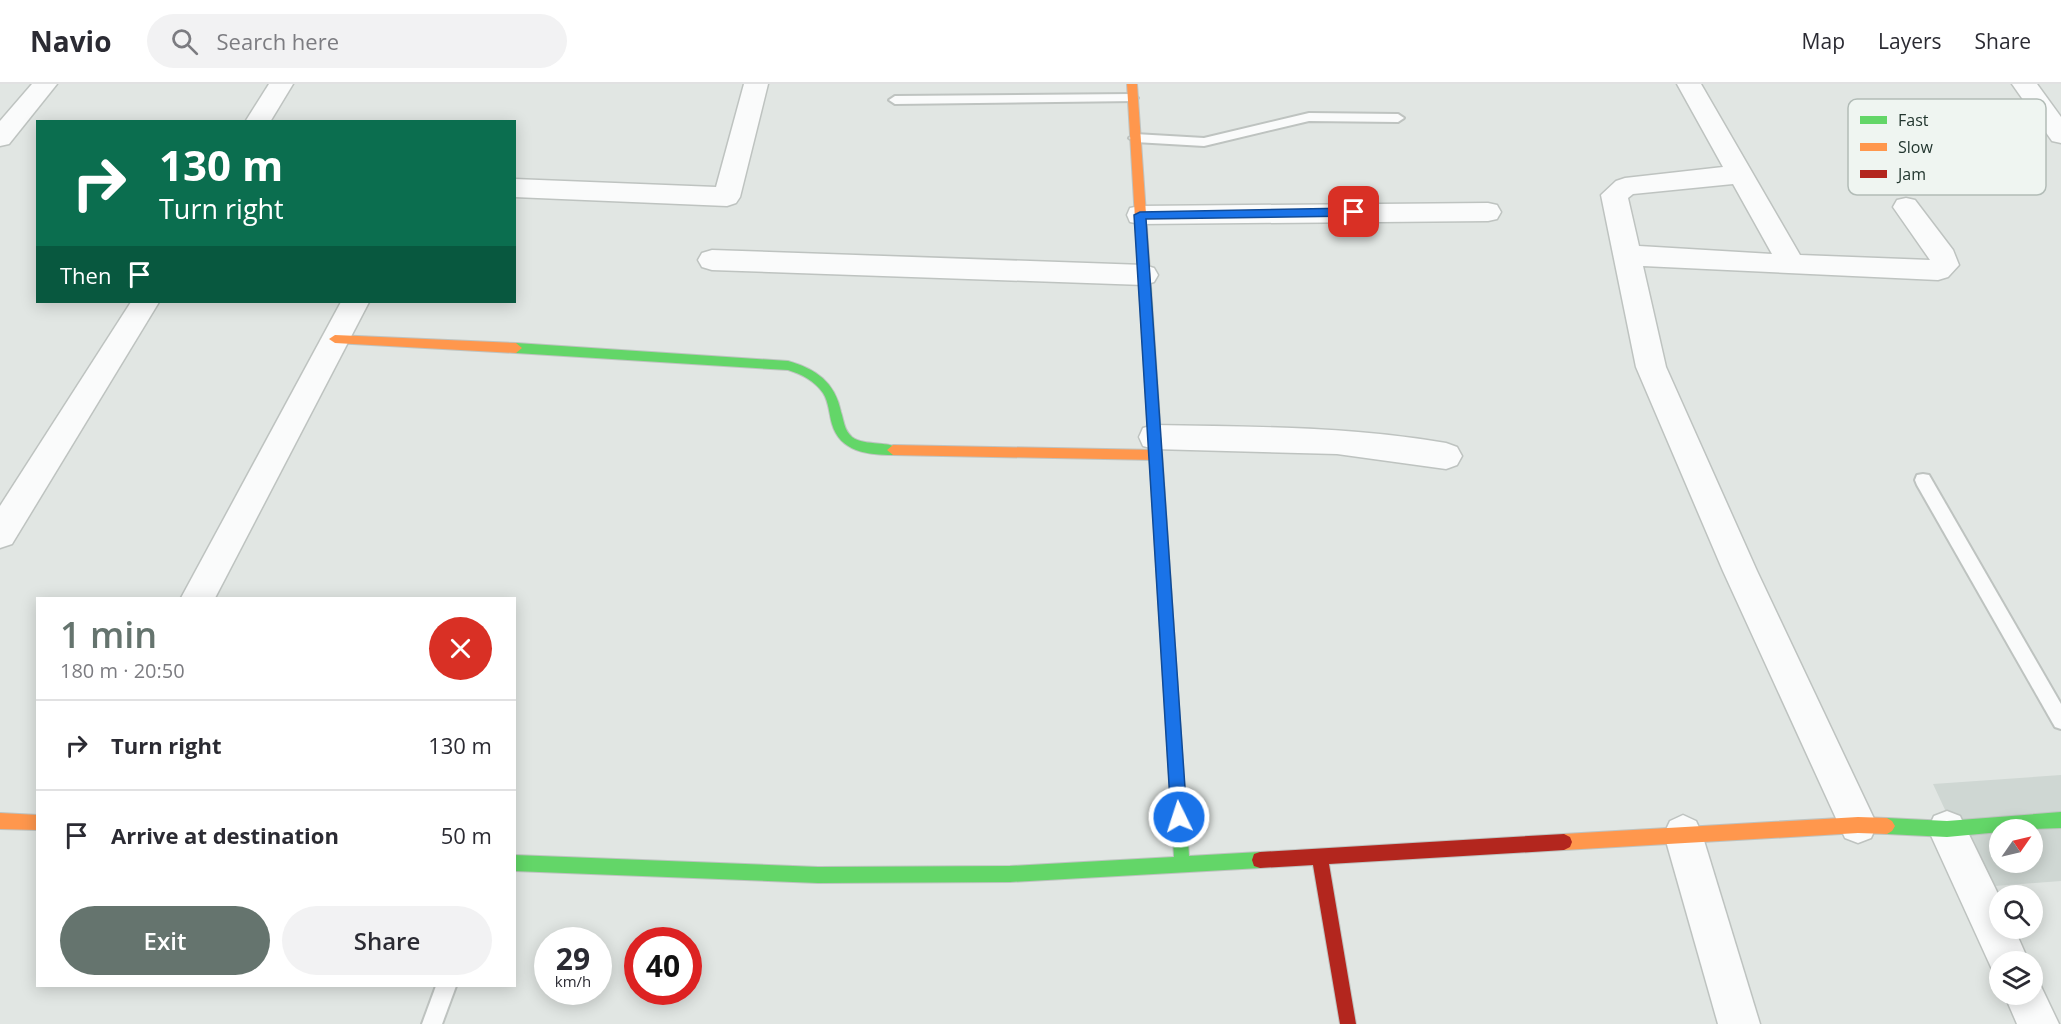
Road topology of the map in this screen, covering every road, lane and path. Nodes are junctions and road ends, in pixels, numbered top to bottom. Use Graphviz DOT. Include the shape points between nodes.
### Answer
graph roads {
  1 [pos="45,84"];
  2 [pos="281,84"];
  3 [pos="756,84"];
  4 [pos="1689,84"];
  5 [pos="2024,84"];
  6 [pos="1132,91"];
  7 [pos="2035,99"];
  8 [pos="895,100"];
  9 [pos="2046,114"];
  10 [pos="1398,118"];
  11 [pos="258,120"];
  12 [pos="2061,135"];
  13 [pos="0,138"];
  14 [pos="1135,138"];
  15 [pos="1741,174"];
  16 [pos="516,188"];
  17 [pos="1906,207"];
  18 [pos="1488,212"];
  19 [pos="1140,215"];
  20 [pos="1628,255"];
  21 [pos="712,260"];
  22 [pos="1792,265"];
  23 [pos="1144,275"];
  24 [pos="144,303"];
  25 [pos="354,303"];
  26 [pos="335,339"];
  27 [pos="1155,446"];
  28 [pos="1446,456"];
  29 [pos="1923,480"];
  30 [pos="3,525"];
  31 [pos="199,597"];
  32 [pos="2061,721"];
  33 [pos="2061,820"];
  34 [pos="0,821"];
  35 [pos="36,823"];
  36 [pos="1858,825"];
  37 [pos="1947,829"];
  38 [pos="1683,834"];
  39 [pos="1320,857"];
  40 [pos="1182,862"];
  41 [pos="516,863"];
  42 [pos="2004,951"];
  43 [pos="446,987"];
  44 [pos="2029,1005"];
  45 [pos="432,1024"];
  46 [pos="1348,1024"];
  47 [pos="1739,1024"];
  48 [pos="2038,1024"];
  1 -- 13 [label="street"];
  2 -- 11 [label="street"];
  3 -- 16 [label="street" via="727,197"];
  4 -- 15 [label="street"];
  5 -- 7 [label="street"];
  6 -- 8 [label="lane"];
  6 -- 14 [label="street"];
  9 -- 12 [label="street"];
  10 -- 14 [label="lane" via="1309,117 1204,142"];
  14 -- 19 [label="street"];
  15 -- 20 [label="street" via="1625,187 1614,195"];
  15 -- 22 [label="street"];
  17 -- 22 [label="street" via="1943,257 1945,265 1938,270"];
  18 -- 19 [label="street"];
  19 -- 23 [label="street"];
  20 -- 22 [label="street"];
  20 -- 36 [label="street" via="1651,367"];
  21 -- 23 [label="street"];
  23 -- 27 [label="street"];
  24 -- 30 [label="street"];
  25 -- 26 [label="street"];
  26 -- 27 [label="street" via="771,361 802,368 822,381 835,406 837,430 850,443 881,450"];
  26 -- 31 [label="street"];
  27 -- 28 [label="street" via="1356,444 1405,447"];
  27 -- 40 [label="street"];
  29 -- 32 [label="lane"];
  33 -- 37 [label="street"];
  34 -- 35 [label="street"];
  36 -- 37 [label="street"];
  36 -- 38 [label="street"];
  37 -- 42 [label="street"];
  38 -- 39 [label="street"];
  38 -- 47 [label="street"];
  39 -- 40 [label="street"];
  39 -- 46 [label="street"];
  40 -- 41 [label="street" via="1010,874 818,875"];
  43 -- 45 [label="lane"];
  44 -- 48 [label="street"];
}
